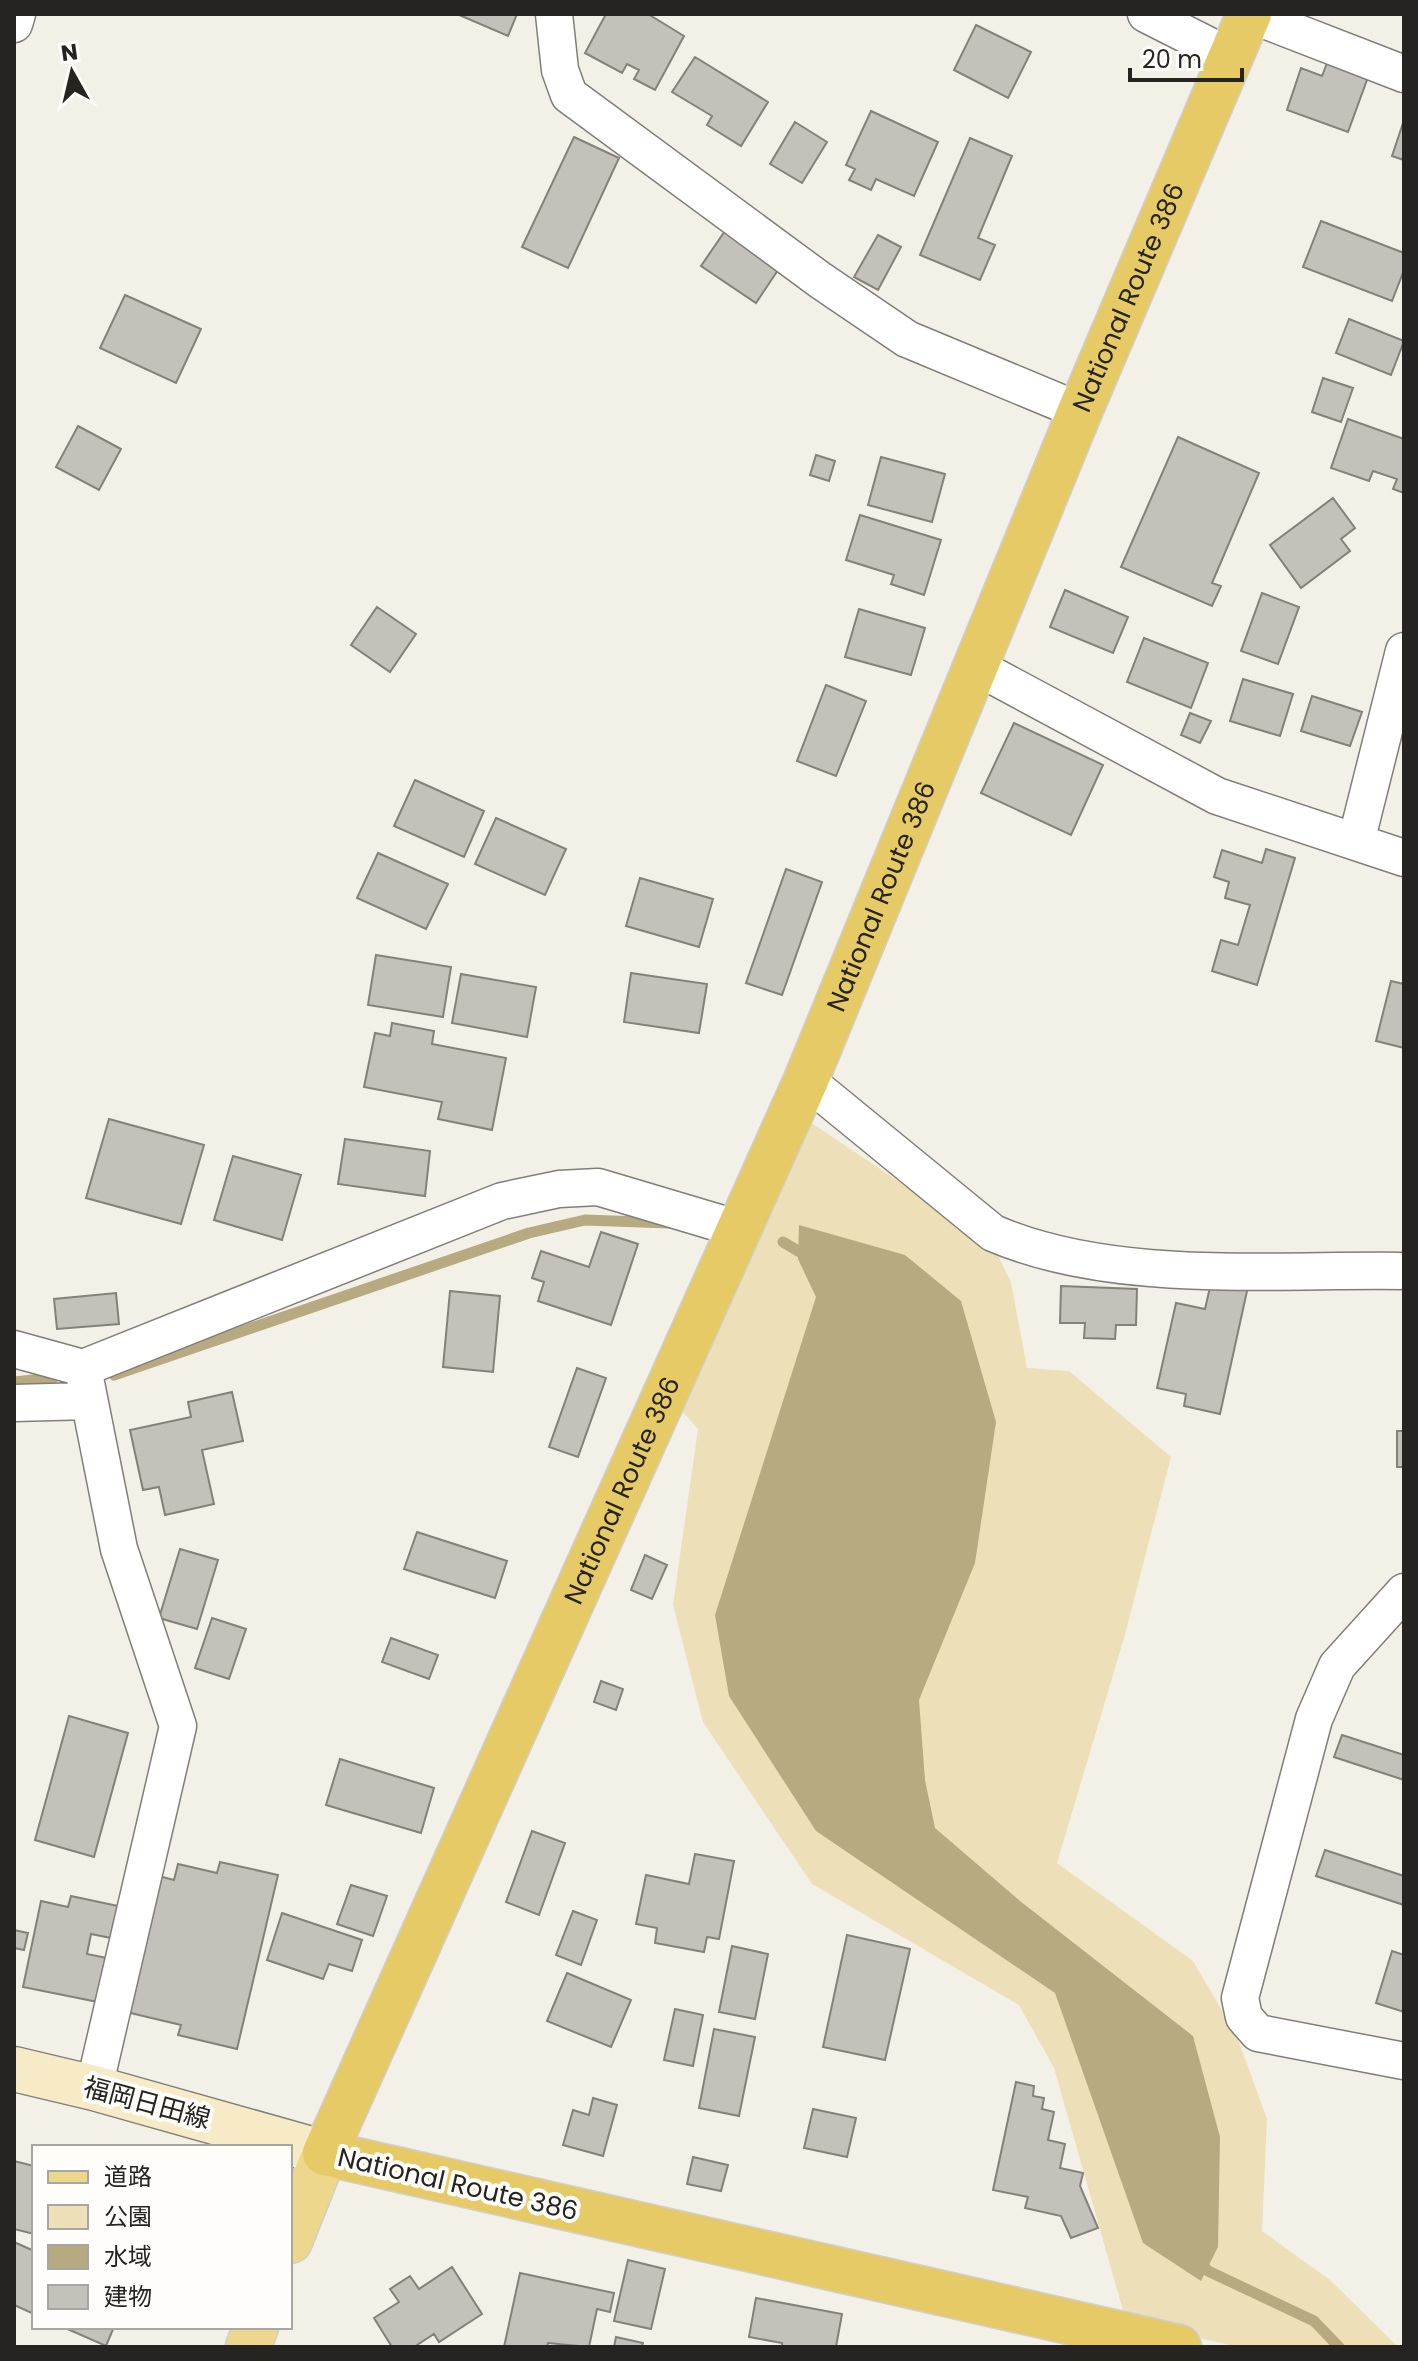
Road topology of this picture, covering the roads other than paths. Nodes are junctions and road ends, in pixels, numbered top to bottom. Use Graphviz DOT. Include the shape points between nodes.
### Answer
graph roads {
  1 [pos="17,14"];
  2 [pos="1146,14"];
  3 [pos="1249,14"];
  4 [pos="558,16"];
  5 [pos="14,24"];
  6 [pos="1231,57"];
  7 [pos="1404,74"];
  8 [pos="1080,411"];
  9 [pos="1404,651"];
  10 [pos="975,666"];
  11 [pos="1356,842"];
  12 [pos="1404,858"];
  13 [pos="806,1080"];
  14 [pos="739,1229"];
  15 [pos="1404,1271"];
  16 [pos="14,1349"];
  17 [pos="86,1384"];
  18 [pos="14,1403"];
  19 [pos="1404,1592"];
  20 [pos="1404,2061"];
  21 [pos="14,2069"];
  22 [pos="94,2088"];
  23 [pos="325,2153"];
  24 [pos="292,2236"];
  25 [pos="1088,2337"];
  26 [pos="1179,2347"];
  1 -- 5 [label="street"];
  2 -- 6 [label="street"];
  3 -- 6 [label="highway, National Route 386"];
  3 -- 7 [label="street"];
  4 -- 8 [label="street" via="560,70 569,95 907,339"];
  6 -- 8 [label="highway, National Route 386"];
  8 -- 10 [label="highway, National Route 386"];
  9 -- 11 [label="street"];
  10 -- 11 [label="street" via="1217,796"];
  10 -- 13 [label="highway, National Route 386"];
  11 -- 12 [label="street"];
  13 -- 14 [label="highway, National Route 386"];
  13 -- 15 [label="street" via="993,1233 1022,1245 1164,1269"];
  14 -- 17 [label="street" via="598,1187 502,1201"];
  14 -- 23 [label="highway, National Route 386"];
  16 -- 17 [label="street"];
  17 -- 18 [label="street"];
  17 -- 22 [label="street" via="119,1549 178,1726"];
  19 -- 20 [label="street" via="1337,1666 1314,1719 1240,1998 1244,2017 1258,2033"];
  21 -- 22 [label="main road, 福岡日田線"];
  22 -- 23 [label="main road, 福岡日田線"];
  23 -- 24 [label="main road"];
  23 -- 25 [label="highway, National Route 386"];
  25 -- 26 [label="highway, National Route 386"];
}
